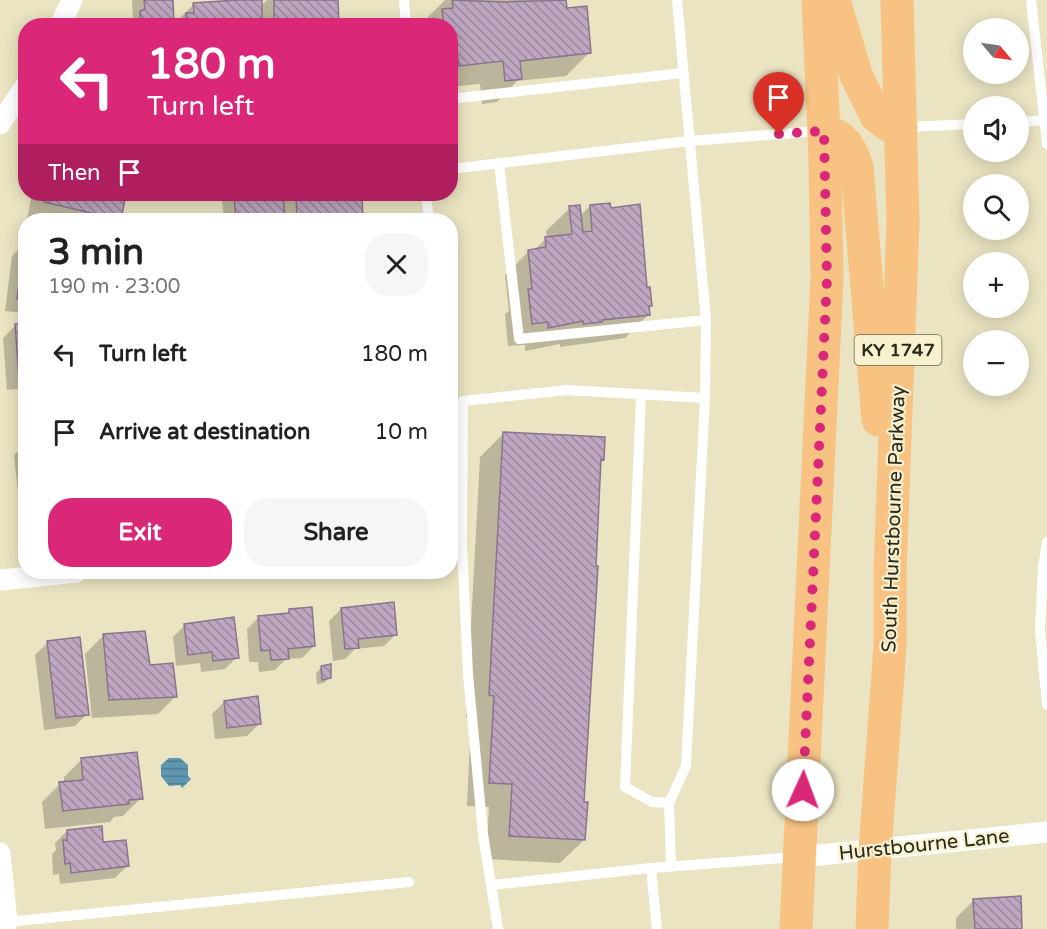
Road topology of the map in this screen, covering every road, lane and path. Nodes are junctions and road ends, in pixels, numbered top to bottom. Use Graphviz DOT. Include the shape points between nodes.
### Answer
graph roads {
  1 [pos="72,0"];
  2 [pos="404,0"];
  3 [pos="677,0"];
  4 [pos="818,0"];
  5 [pos="834,0"];
  6 [pos="897,0"];
  7 [pos="1031,0"];
  8 [pos="64,18"];
  9 [pos="405,18"];
  10 [pos="683,73"];
  11 [pos="18,98"];
  12 [pos="458,98"];
  13 [pos="1045,120"];
  14 [pos="1029,121"];
  15 [pos="0,124"];
  16 [pos="963,124"];
  17 [pos="901,127"];
  18 [pos="824,131"];
  19 [pos="689,141"];
  20 [pos="1047,144"];
  21 [pos="499,164"];
  22 [pos="458,168"];
  23 [pos="706,320"];
  24 [pos="641,394"];
  25 [pos="705,398"];
  26 [pos="1047,542"];
  27 [pos="890,573"];
  28 [pos="18,578"];
  29 [pos="0,580"];
  30 [pos="1044,608"];
  31 [pos="1047,705"];
  32 [pos="669,803"];
  33 [pos="1047,832"];
  34 [pos="875,850"];
  35 [pos="0,853"];
  36 [pos="800,857"];
  37 [pos="671,867"];
  38 [pos="651,868"];
  39 [pos="410,882"];
  40 [pos="492,885"];
  41 [pos="7,922"];
  42 [pos="498,929"];
  43 [pos="657,929"];
  44 [pos="796,929"];
  45 [pos="872,929"];
  1 -- 8 [label="street"];
  2 -- 9 [label="lane"];
  3 -- 10 [label="lane"];
  4 -- 18 [label="main road"];
  5 -- 17 [label="main road" via="856,75 876,116 891,127"];
  6 -- 17 [label="main road, South Hurstbourne Parkway / KY 1747"];
  7 -- 13 [label="lane"];
  10 -- 12 [label="lane"];
  10 -- 19 [label="lane"];
  11 -- 15 [label="street"];
  13 -- 14 [label="lane"];
  13 -- 20 [label="lane"];
  16 -- 17 [label="lane"];
  17 -- 27 [label="main road, South Hurstbourne Parkway / KY 1747" via="903,224"];
  18 -- 19 [label="lane"];
  18 -- 27 [label="main road" via="842,138 857,167"];
  18 -- 36 [label="main road" via="827,279"];
  19 -- 21 [label="lane"];
  19 -- 23 [label="lane"];
  21 -- 22 [label="lane"];
  21 -- 23 [label="lane" via="519,339"];
  23 -- 25 [label="lane"];
  24 -- 25 [label="lane"];
  24 -- 32 [label="lane" via="625,787 652,802"];
  24 -- 40 [label="lane" via="567,390 463,401 462,546 468,674 483,834"];
  25 -- 32 [label="lane" via="686,766"];
  26 -- 30 [label="lane"];
  27 -- 34 [label="main road, South Hurstbourne Parkway / KY 1747" via="890,647"];
  28 -- 29 [label="street"];
  30 -- 31 [label="lane" via="1040,630"];
  32 -- 37 [label="lane"];
  33 -- 34 [label="street, Hurstbourne Lane"];
  34 -- 36 [label="street, Hurstbourne Lane"];
  34 -- 45 [label="main road, South Hurstbourne Parkway / KY 1747"];
  35 -- 41 [label="street"];
  36 -- 37 [label="lane"];
  36 -- 44 [label="main road"];
  37 -- 38 [label="lane"];
  38 -- 40 [label="lane"];
  38 -- 43 [label="lane"];
  39 -- 41 [label="lane"];
  40 -- 42 [label="lane"];
}
